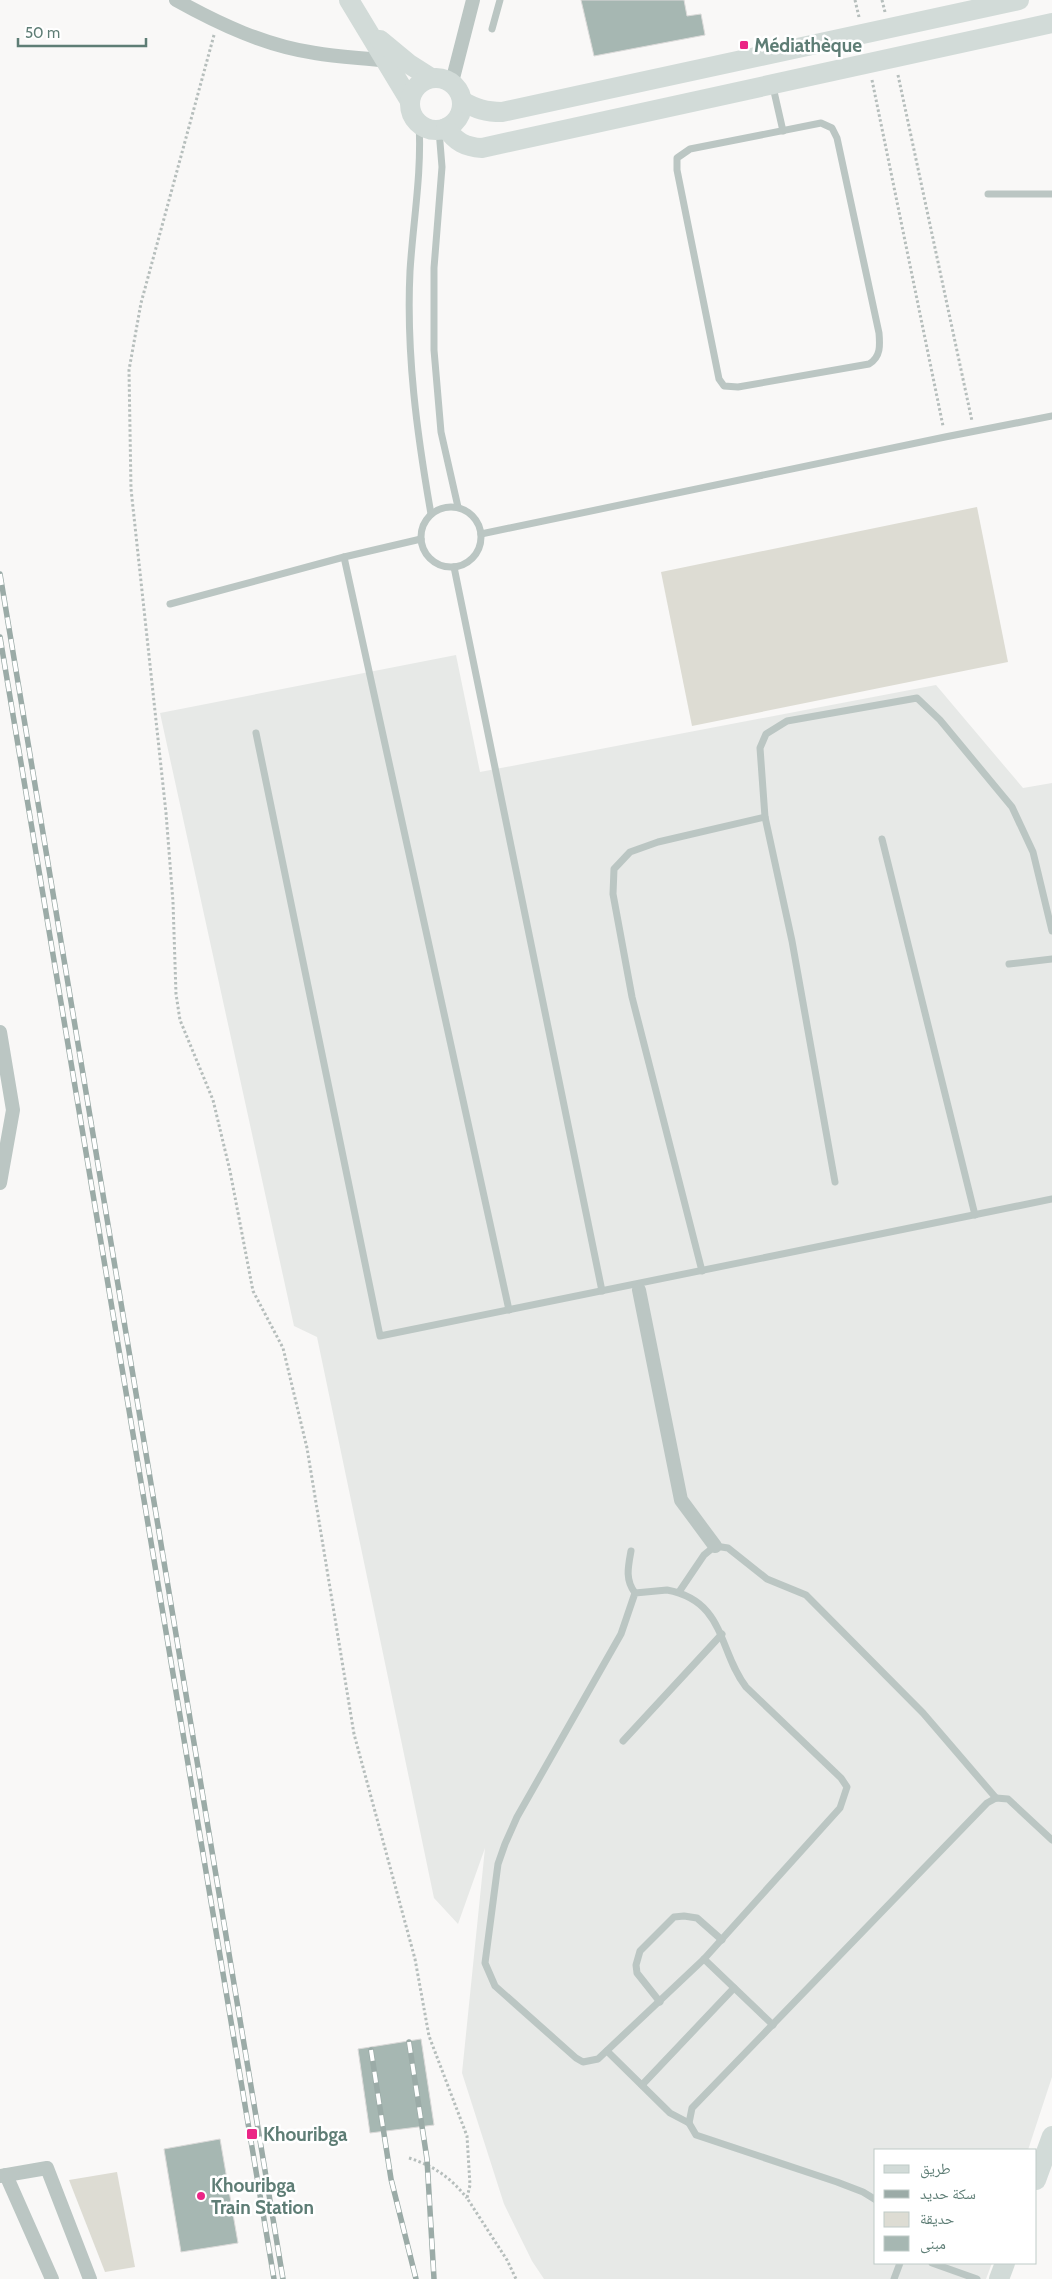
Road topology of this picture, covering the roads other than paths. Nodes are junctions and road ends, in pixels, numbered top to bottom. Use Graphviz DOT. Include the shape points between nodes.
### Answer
graph roads {
  1 [pos="176,0"];
  2 [pos="349,0"];
  3 [pos="474,0"];
  4 [pos="500,0"];
  5 [pos="1019,0"];
  6 [pos="1052,23"];
  7 [pos="492,29"];
  8 [pos="369,31"];
  9 [pos="766,56"];
  10 [pos="387,61"];
  11 [pos="431,78"];
  12 [pos="452,82"];
  13 [pos="773,85"];
  14 [pos="410,101"];
  15 [pos="462,101"];
  16 [pos="535,106"];
  17 [pos="419,123"];
  18 [pos="443,129"];
  19 [pos="783,131"];
  20 [pos="541,135"];
  21 [pos="988,194"];
  22 [pos="1052,194"];
  23 [pos="1052,416"];
  24 [pos="458,507"];
  25 [pos="431,514"];
  26 [pos="481,534"];
  27 [pos="421,539"];
  28 [pos="344,557"];
  29 [pos="454,567"];
  30 [pos="170,604"];
  31 [pos="256,732"];
  32 [pos="765,817"];
  33 [pos="882,839"];
  34 [pos="1052,931"];
  35 [pos="1052,959"];
  36 [pos="1009,964"];
  37 [pos="0,1032"];
  38 [pos="6,1108"];
  39 [pos="834,1182"];
  40 [pos="0,1183"];
  41 [pos="1052,1199"];
  42 [pos="975,1215"];
  43 [pos="702,1271"];
  44 [pos="639,1290"];
  45 [pos="602,1291"];
  46 [pos="509,1310"];
  47 [pos="715,1546"];
  48 [pos="631,1551"];
  49 [pos="679,1592"];
  50 [pos="635,1593"];
  51 [pos="722,1634"];
  52 [pos="623,1741"];
  53 [pos="996,1798"];
  54 [pos="1052,1840"];
  55 [pos="722,1940"];
  56 [pos="704,1959"];
  57 [pos="734,1988"];
  58 [pos="660,2002"];
  59 [pos="773,2025"];
  60 [pos="607,2051"];
  61 [pos="642,2085"];
  62 [pos="689,2123"];
  63 [pos="1052,2136"];
  64 [pos="3,2175"];
  65 [pos="1037,2177"];
  66 [pos="874,2199"];
  67 [pos="900,2264"];
  68 [pos="935,2264"];
  69 [pos="1005,2264"];
  70 [pos="52,2279"];
  71 [pos="90,2279"];
  72 [pos="894,2279"];
  73 [pos="977,2279"];
  74 [pos="999,2279"];
  1 -- 10 [label="street" via="262,40 313,53"];
  2 -- 8 [label="main road"];
  3 -- 12 [label="street"];
  4 -- 7 [label="lane"];
  5 -- 9 [label="main road"];
  6 -- 13 [label="main road"];
  8 -- 10 [label="main road"];
  8 -- 11 [label="main road"];
  9 -- 13 [label="main road"];
  9 -- 16 [label="main road"];
  10 -- 14 [label="main road"];
  11 -- 12 [label="main road"];
  11 -- 14 [label="main road" via="417,86"];
  12 -- 15 [label="main road"];
  13 -- 19 [label="lane"];
  13 -- 20 [label="main road"];
  14 -- 17 [label="main road" via="413,117"];
  15 -- 16 [label="main road" via="488,112"];
  15 -- 18 [label="main road" via="458,117"];
  16 -- 20 [label="main road"];
  17 -- 18 [label="main road" via="428,129"];
  17 -- 25 [label="lane" via="419,167 410,272 411,355 418,438"];
  18 -- 20 [label="main road" via="468,147 482,148"];
  18 -- 24 [label="lane" via="434,268 434,350 440,432"];
  19 -- 19 [label="lane" via="690,149 677,158 719,379 724,386 738,387 869,364 880,350 879,333 832,128 821,123"];
  21 -- 22 [label="lane"];
  23 -- 26 [label="lane"];
  24 -- 25 [label="lane" via="439,509"];
  24 -- 26 [label="lane" via="474,516"];
  25 -- 27 [label="lane" via="425,521"];
  26 -- 29 [label="lane" via="471,559"];
  27 -- 28 [label="lane"];
  27 -- 29 [label="lane" via="428,556 436,563"];
  28 -- 30 [label="lane"];
  28 -- 46 [label="lane"];
  29 -- 45 [label="lane"];
  31 -- 46 [label="lane" via="380,1336"];
  32 -- 34 [label="lane" via="760,748 766,734 788,721 917,698 940,720 1012,807 1033,852"];
  32 -- 39 [label="lane" via="792,941"];
  32 -- 43 [label="lane" via="658,842 630,852 614,869 613,894 632,996"];
  33 -- 42 [label="lane"];
  35 -- 36 [label="lane"];
  37 -- 38 [label="street"];
  38 -- 40 [label="street"];
  41 -- 42 [label="lane"];
  42 -- 43 [label="lane"];
  43 -- 45 [label="lane"];
  44 -- 47 [label="street" via="681,1500"];
  45 -- 46 [label="lane"];
  47 -- 49 [label="lane" via="704,1555"];
  47 -- 53 [label="lane" via="728,1548 767,1579 806,1594 923,1713"];
  48 -- 50 [label="lane" via="627,1572 629,1586"];
  49 -- 50 [label="lane"];
  49 -- 51 [label="lane" via="698,1603"];
  50 -- 60 [label="lane" via="621,1634 517,1816 505,1844 495,1881 485,1963 495,1986 576,2058 591,2062"];
  51 -- 52 [label="lane"];
  51 -- 55 [label="lane" via="737,1676 847,1787 840,1808"];
  53 -- 54 [label="lane" via="1008,1800"];
  53 -- 59 [label="lane" via="987,1803"];
  55 -- 56 [label="lane"];
  55 -- 58 [label="lane" via="697,1918 674,1917 640,1952 636,1965"];
  56 -- 57 [label="lane"];
  56 -- 58 [label="lane"];
  57 -- 59 [label="lane"];
  57 -- 61 [label="lane"];
  58 -- 60 [label="lane"];
  59 -- 62 [label="lane" via="692,2108"];
  60 -- 61 [label="lane"];
  61 -- 62 [label="lane" via="670,2113"];
  62 -- 66 [label="lane" via="696,2135 837,2182"];
  63 -- 65 [label="main road"];
  64 -- 70 [label="street"];
  64 -- 71 [label="street" via="46,2168"];
  67 -- 72 [label="lane"];
  68 -- 73 [label="lane"];
  69 -- 74 [label="main road"];
}
